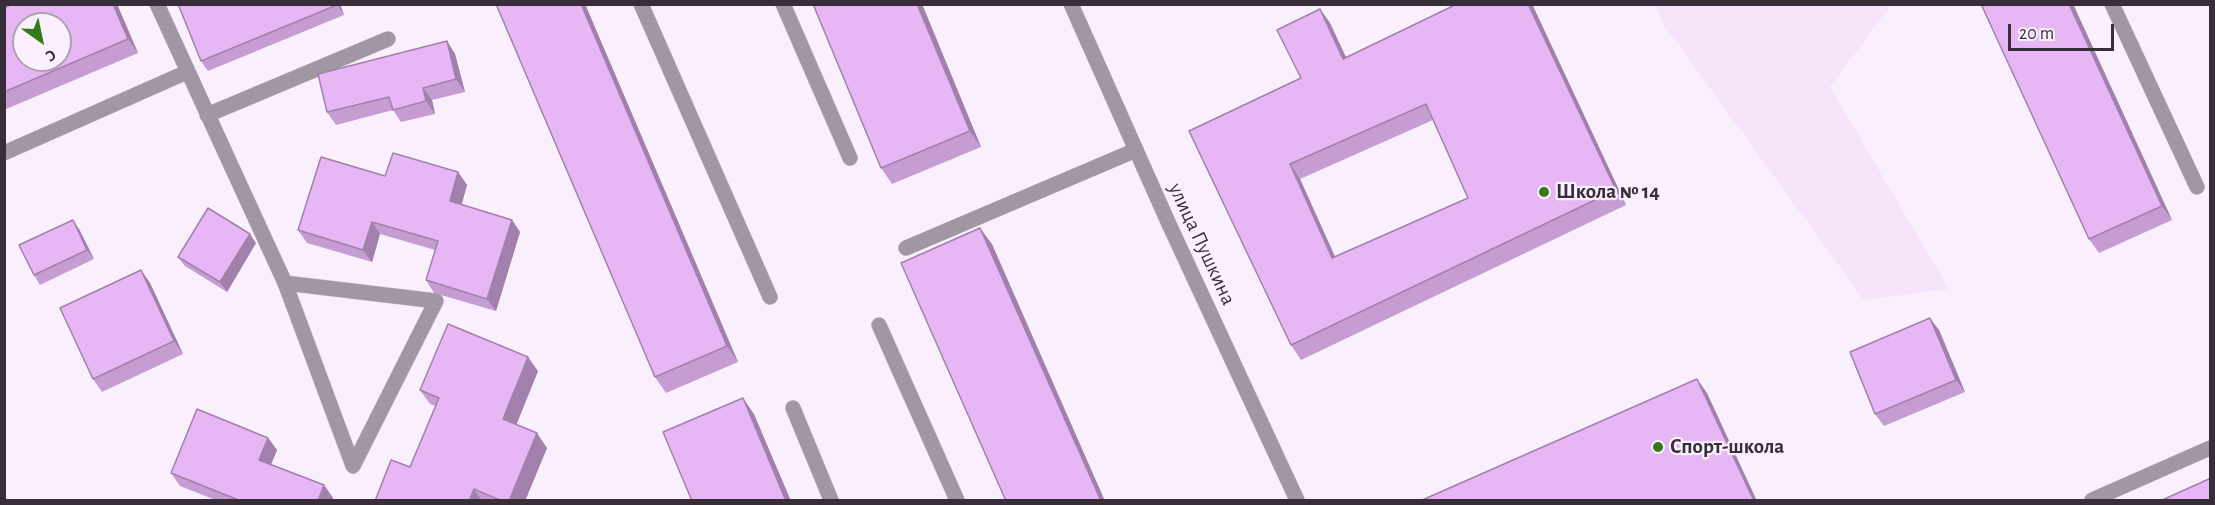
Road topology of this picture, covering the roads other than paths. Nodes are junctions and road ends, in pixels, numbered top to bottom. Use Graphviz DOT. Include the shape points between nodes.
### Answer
graph roads {
  1 [pos="158,4"];
  2 [pos="641,4"];
  3 [pos="783,4"];
  4 [pos="1071,4"];
  5 [pos="2119,7"];
  6 [pos="388,39"];
  7 [pos="188,72"];
  8 [pos="207,115"];
  9 [pos="1136,150"];
  10 [pos="4,153"];
  11 [pos="850,158"];
  12 [pos="2197,187"];
  13 [pos="906,248"];
  14 [pos="285,283"];
  15 [pos="771,297"];
  16 [pos="879,325"];
  17 [pos="794,408"];
  18 [pos="2211,448"];
  19 [pos="831,501"];
  20 [pos="957,501"];
  21 [pos="1298,501"];
  22 [pos="2092,501"];
  1 -- 7 [label="street"];
  2 -- 15 [label="street"];
  3 -- 11 [label="street"];
  4 -- 9 [label="street, улица Пушкина"];
  5 -- 12 [label="street"];
  6 -- 8 [label="street"];
  7 -- 8 [label="street"];
  7 -- 10 [label="street"];
  8 -- 14 [label="street"];
  9 -- 13 [label="street"];
  9 -- 21 [label="street, улица Пушкина"];
  14 -- 14 [label="street" via="341,434 353,466 436,301"];
  16 -- 20 [label="street"];
  17 -- 19 [label="street"];
  18 -- 22 [label="street"];
}
